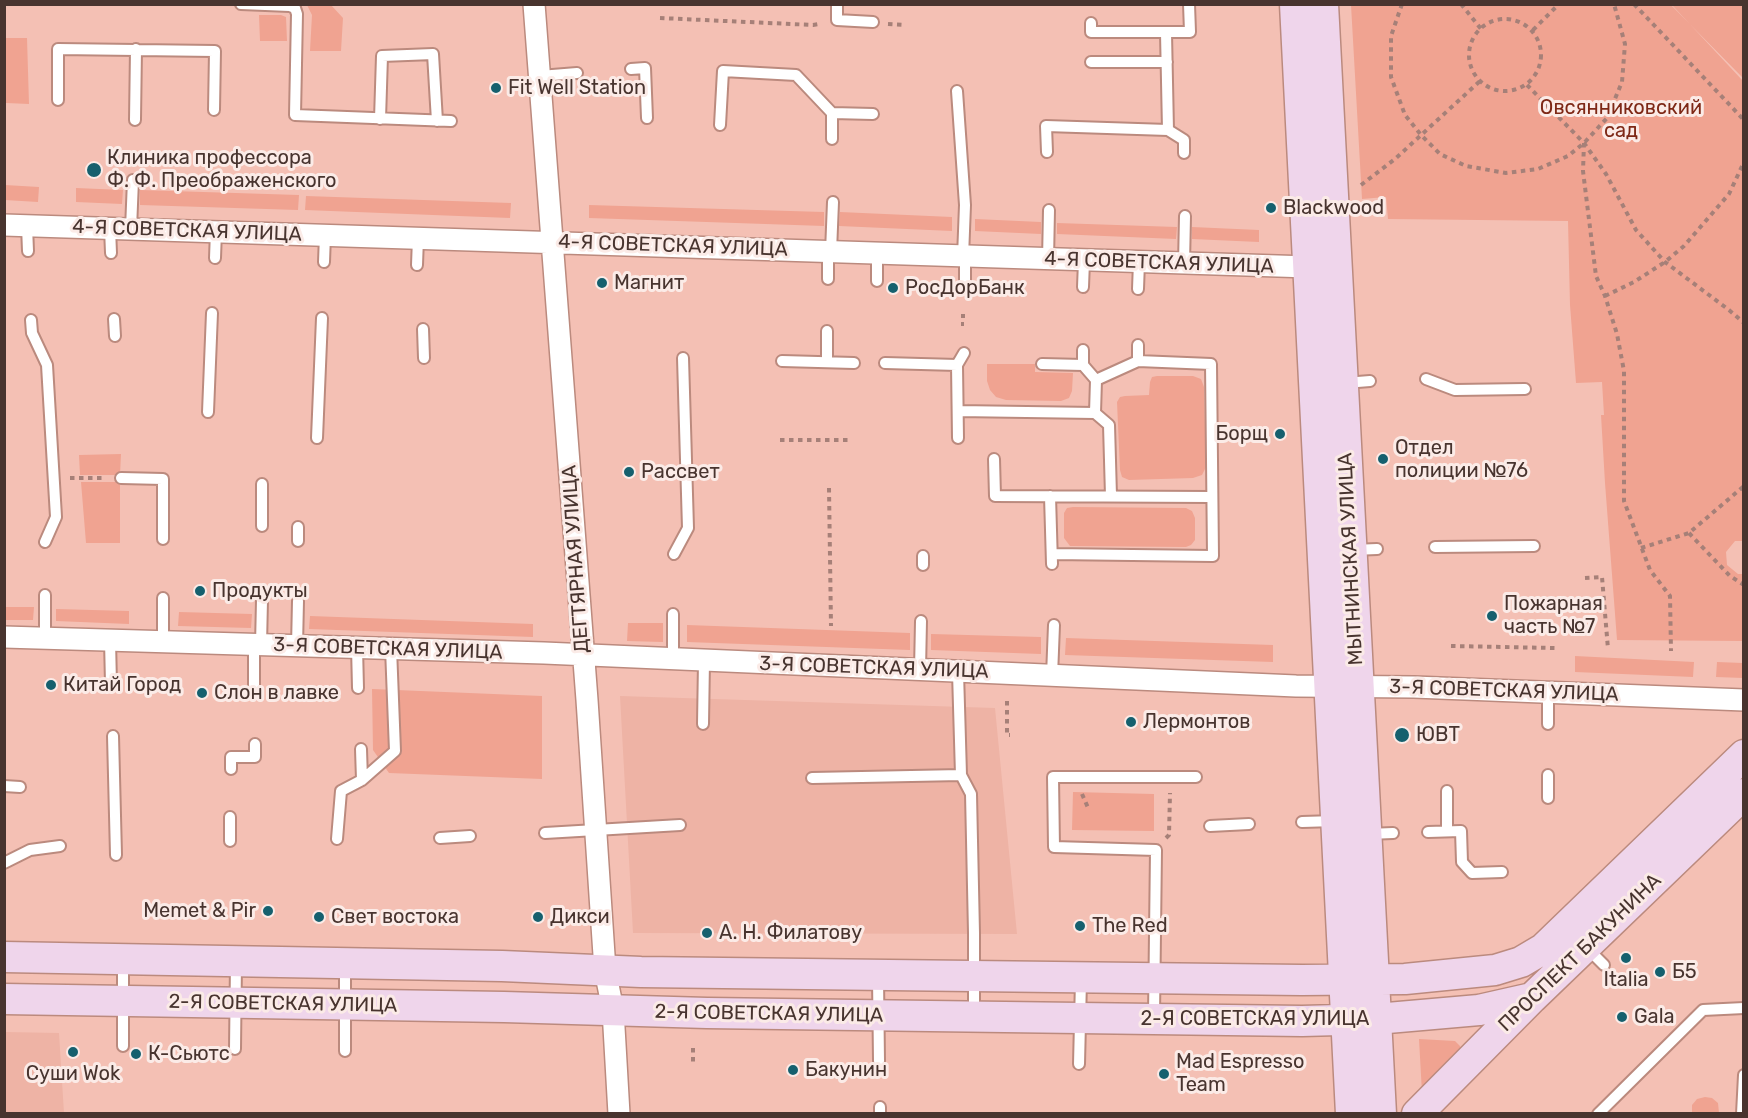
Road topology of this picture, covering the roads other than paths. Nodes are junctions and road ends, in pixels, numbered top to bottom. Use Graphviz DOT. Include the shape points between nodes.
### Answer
graph roads {
  1 [pos="241,4"];
  2 [pos="534,4"];
  3 [pos="837,4"];
  4 [pos="1189,4"];
  5 [pos="1295,4"];
  6 [pos="1323,4"];
  7 [pos="873,22"];
  8 [pos="1091,23"];
  9 [pos="1166,33"];
  10 [pos="136,49"];
  11 [pos="1091,62"];
  12 [pos="1167,62"];
  13 [pos="631,69"];
  14 [pos="577,73"];
  15 [pos="540,76"];
  16 [pos="957,91"];
  17 [pos="58,100"];
  18 [pos="214,110"];
  19 [pos="832,113"];
  20 [pos="873,114"];
  21 [pos="647,118"];
  22 [pos="380,119"];
  23 [pos="135,120"];
  24 [pos="437,121"];
  25 [pos="451,122"];
  26 [pos="720,125"];
  27 [pos="1168,130"];
  28 [pos="831,139"];
  29 [pos="1047,153"];
  30 [pos="1184,153"];
  31 [pos="133,180"];
  32 [pos="833,202"];
  33 [pos="1049,210"];
  34 [pos="1185,216"];
  35 [pos="4,225"];
  36 [pos="27,226"];
  37 [pos="110,228"];
  38 [pos="131,229"];
  39 [pos="216,231"];
  40 [pos="325,235"];
  41 [pos="418,238"];
  42 [pos="553,242"];
  43 [pos="28,250"];
  44 [pos="830,252"];
  45 [pos="111,253"];
  46 [pos="877,254"];
  47 [pos="964,256"];
  48 [pos="215,258"];
  49 [pos="1047,260"];
  50 [pos="1083,261"];
  51 [pos="324,262"];
  52 [pos="1139,262"];
  53 [pos="1184,264"];
  54 [pos="417,265"];
  55 [pos="1309,267"];
  56 [pos="828,279"];
  57 [pos="1339,280"];
  58 [pos="877,281"];
  59 [pos="965,284"];
  60 [pos="1083,287"];
  61 [pos="1138,289"];
  62 [pos="212,313"];
  63 [pos="322,318"];
  64 [pos="114,319"];
  65 [pos="31,320"];
  66 [pos="423,329"];
  67 [pos="827,331"];
  68 [pos="115,336"];
  69 [pos="1138,345"];
  70 [pos="1083,350"];
  71 [pos="964,353"];
  72 [pos="424,358"];
  73 [pos="683,358"];
  74 [pos="782,361"];
  75 [pos="1138,361"];
  76 [pos="827,362"];
  77 [pos="854,363"];
  78 [pos="885,363"];
  79 [pos="1042,364"];
  80 [pos="957,365"];
  81 [pos="1083,365"];
  82 [pos="1426,379"];
  83 [pos="1096,380"];
  84 [pos="1337,383"];
  85 [pos="1526,389"];
  86 [pos="958,411"];
  87 [pos="208,412"];
  88 [pos="1095,413"];
  89 [pos="317,438"];
  90 [pos="958,438"];
  91 [pos="994,459"];
  92 [pos="121,478"];
  93 [pos="262,484"];
  94 [pos="1050,496"];
  95 [pos="1111,496"];
  96 [pos="1212,497"];
  97 [pos="262,526"];
  98 [pos="298,527"];
  99 [pos="163,540"];
  100 [pos="298,541"];
  101 [pos="45,542"];
  102 [pos="1534,546"];
  103 [pos="1435,547"];
  104 [pos="674,554"];
  105 [pos="45,595"];
  106 [pos="163,598"];
  107 [pos="262,600"];
  108 [pos="298,601"];
  109 [pos="674,614"];
  110 [pos="921,621"];
  111 [pos="1054,625"];
  112 [pos="4,637"];
  113 [pos="45,638"];
  114 [pos="110,640"];
  115 [pos="163,642"];
  116 [pos="258,645"];
  117 [pos="297,646"];
  118 [pos="357,647"];
  119 [pos="391,648"];
  120 [pos="583,656"];
  121 [pos="673,660"];
  122 [pos="704,661"];
  123 [pos="920,670"];
  124 [pos="958,672"];
  125 [pos="1052,676"];
  126 [pos="111,684"];
  127 [pos="254,685"];
  128 [pos="1344,687"];
  129 [pos="358,688"];
  130 [pos="1548,693"];
  131 [pos="1743,700"];
  132 [pos="703,724"];
  133 [pos="1548,724"];
  134 [pos="113,736"];
  135 [pos="255,744"];
  136 [pos="361,749"];
  137 [pos="1743,754"];
  138 [pos="231,769"];
  139 [pos="961,775"];
  140 [pos="1548,775"];
  141 [pos="1196,777"];
  142 [pos="812,778"];
  143 [pos="362,780"];
  144 [pos="4,786"];
  145 [pos="20,787"];
  146 [pos="1447,791"];
  147 [pos="1743,794"];
  148 [pos="1548,798"];
  149 [pos="230,818"];
  150 [pos="1302,822"];
  151 [pos="680,825"];
  152 [pos="1249,825"];
  153 [pos="1210,826"];
  154 [pos="1356,828"];
  155 [pos="596,830"];
  156 [pos="1447,831"];
  157 [pos="1428,832"];
  158 [pos="544,833"];
  159 [pos="470,836"];
  160 [pos="440,838"];
  161 [pos="336,839"];
  162 [pos="230,841"];
  163 [pos="60,846"];
  164 [pos="116,855"];
  165 [pos="4,863"];
  166 [pos="1502,872"];
  167 [pos="1582,943"];
  168 [pos="4,957"];
  169 [pos="123,959"];
  170 [pos="236,962"];
  171 [pos="1521,962"];
  172 [pos="345,963"];
  173 [pos="605,970"];
  174 [pos="878,974"];
  175 [pos="974,976"];
  176 [pos="1081,977"];
  177 [pos="1154,978"];
  178 [pos="1359,980"];
  179 [pos="1532,998"];
  180 [pos="4,999"];
  181 [pos="123,1001"];
  182 [pos="236,1003"];
  183 [pos="344,1004"];
  184 [pos="1743,1008"];
  185 [pos="613,1010"];
  186 [pos="878,1015"];
  187 [pos="974,1017"];
  188 [pos="1080,1018"];
  189 [pos="1154,1019"];
  190 [pos="1376,1019"];
  191 [pos="1346,1020"];
  192 [pos="1666,1028"];
  193 [pos="1675,1037"];
  194 [pos="123,1046"];
  195 [pos="235,1049"];
  196 [pos="345,1051"];
  197 [pos="879,1061"];
  198 [pos="1079,1064"];
  199 [pos="1743,1075"];
  200 [pos="619,1113"];
  201 [pos="1351,1113"];
  202 [pos="1381,1113"];
  203 [pos="1417,1113"];
  204 [pos="1598,1113"];
  205 [pos="1742,1113"];
  1 -- 22 [label="lane" via="295,8 295,115"];
  2 -- 15 [label="street, ДЕГТЯРНАЯ УЛИЦА"];
  3 -- 7 [label="lane" via="837,20"];
  4 -- 9 [label="lane" via="1190,32"];
  5 -- 55 [label="street, МЫТНИНСКАЯ УЛИЦА"];
  6 -- 57 [label="street, МЫТНИНСКАЯ УЛИЦА"];
  8 -- 9 [label="lane" via="1091,32"];
  9 -- 12 [label="lane"];
  10 -- 17 [label="lane" via="58,49"];
  10 -- 18 [label="lane" via="215,51"];
  10 -- 23 [label="lane"];
  11 -- 12 [label="lane"];
  12 -- 27 [label="lane"];
  13 -- 21 [label="lane" via="645,68"];
  14 -- 15 [label="lane"];
  15 -- 42 [label="street, ДЕГТЯРНАЯ УЛИЦА"];
  16 -- 47 [label="lane" via="965,205"];
  19 -- 20 [label="lane"];
  19 -- 26 [label="lane" via="796,75 723,71"];
  19 -- 28 [label="lane"];
  22 -- 24 [label="lane"];
  22 -- 24 [label="lane" via="382,56 434,54"];
  24 -- 25 [label="lane"];
  27 -- 29 [label="lane" via="1046,126"];
  27 -- 30 [label="lane" via="1184,140"];
  31 -- 38 [label="lane"];
  32 -- 44 [label="lane"];
  33 -- 49 [label="lane"];
  34 -- 53 [label="lane"];
  35 -- 36 [label="street, 4-Я СОВЕТСКАЯ УЛИЦА"];
  36 -- 37 [label="street, 4-Я СОВЕТСКАЯ УЛИЦА"];
  36 -- 43 [label="lane"];
  37 -- 38 [label="street, 4-Я СОВЕТСКАЯ УЛИЦА"];
  37 -- 45 [label="lane"];
  38 -- 39 [label="street, 4-Я СОВЕТСКАЯ УЛИЦА"];
  39 -- 40 [label="street, 4-Я СОВЕТСКАЯ УЛИЦА"];
  39 -- 48 [label="lane"];
  40 -- 41 [label="street, 4-Я СОВЕТСКАЯ УЛИЦА"];
  40 -- 51 [label="lane"];
  41 -- 42 [label="street, 4-Я СОВЕТСКАЯ УЛИЦА"];
  41 -- 54 [label="lane"];
  42 -- 44 [label="street, 4-Я СОВЕТСКАЯ УЛИЦА"];
  42 -- 120 [label="street, ДЕГТЯРНАЯ УЛИЦА"];
  44 -- 46 [label="street, 4-Я СОВЕТСКАЯ УЛИЦА"];
  44 -- 56 [label="lane"];
  46 -- 47 [label="street, 4-Я СОВЕТСКАЯ УЛИЦА"];
  46 -- 58 [label="lane"];
  47 -- 49 [label="street, 4-Я СОВЕТСКАЯ УЛИЦА"];
  47 -- 59 [label="lane"];
  49 -- 50 [label="street, 4-Я СОВЕТСКАЯ УЛИЦА"];
  50 -- 52 [label="street, 4-Я СОВЕТСКАЯ УЛИЦА"];
  50 -- 60 [label="lane"];
  52 -- 53 [label="street, 4-Я СОВЕТСКАЯ УЛИЦА"];
  52 -- 61 [label="lane"];
  53 -- 55 [label="street, 4-Я СОВЕТСКАЯ УЛИЦА"];
  55 -- 57 [label="street, 4-Я СОВЕТСКАЯ УЛИЦА"];
  55 -- 84 [label="street, МЫТНИНСКАЯ УЛИЦА"];
  57 -- 84 [label="street, МЫТНИНСКАЯ УЛИЦА"];
  62 -- 87 [label="lane"];
  63 -- 89 [label="lane"];
  64 -- 68 [label="lane"];
  65 -- 101 [label="lane" via="32,333 47,365 56,517"];
  66 -- 72 [label="lane"];
  67 -- 76 [label="lane"];
  69 -- 75 [label="lane"];
  70 -- 81 [label="lane"];
  71 -- 80 [label="lane"];
  73 -- 104 [label="lane" via="688,528"];
  74 -- 76 [label="lane"];
  75 -- 83 [label="lane"];
  75 -- 96 [label="lane" via="1211,364"];
  76 -- 77 [label="lane"];
  78 -- 80 [label="lane"];
  79 -- 81 [label="lane"];
  80 -- 86 [label="lane"];
  81 -- 83 [label="lane"];
  82 -- 85 [label="lane" via="1455,390"];
  83 -- 88 [label="lane"];
  84 -- 128 [label="street, МЫТНИНСКАЯ УЛИЦА" via="1345,550"];
  86 -- 88 [label="lane"];
  86 -- 90 [label="lane"];
  88 -- 95 [label="lane" via="1109,425"];
  91 -- 94 [label="lane" via="995,496"];
  92 -- 99 [label="lane" via="163,479"];
  93 -- 97 [label="lane"];
  94 -- 95 [label="lane"];
  94 -- 96 [label="lane" via="1052,559 1213,556"];
  95 -- 96 [label="lane"];
  98 -- 100 [label="lane"];
  102 -- 103 [label="lane"];
  105 -- 113 [label="lane"];
  106 -- 115 [label="lane"];
  107 -- 116 [label="lane"];
  108 -- 117 [label="lane"];
  109 -- 121 [label="lane"];
  110 -- 123 [label="lane"];
  111 -- 125 [label="lane"];
  112 -- 113 [label="street, 3-Я СОВЕТСКАЯ УЛИЦА"];
  113 -- 114 [label="street, 3-Я СОВЕТСКАЯ УЛИЦА"];
  114 -- 115 [label="street, 3-Я СОВЕТСКАЯ УЛИЦА"];
  114 -- 126 [label="lane"];
  115 -- 116 [label="street, 3-Я СОВЕТСКАЯ УЛИЦА"];
  116 -- 117 [label="street, 3-Я СОВЕТСКАЯ УЛИЦА"];
  116 -- 127 [label="lane"];
  117 -- 118 [label="street, 3-Я СОВЕТСКАЯ УЛИЦА"];
  118 -- 119 [label="street, 3-Я СОВЕТСКАЯ УЛИЦА"];
  118 -- 129 [label="lane"];
  119 -- 120 [label="street, 3-Я СОВЕТСКАЯ УЛИЦА"];
  119 -- 143 [label="lane" via="395,751"];
  120 -- 121 [label="street, 3-Я СОВЕТСКАЯ УЛИЦА"];
  120 -- 155 [label="street, ДЕГТЯРНАЯ УЛИЦА"];
  121 -- 122 [label="street, 3-Я СОВЕТСКАЯ УЛИЦА"];
  122 -- 123 [label="street, 3-Я СОВЕТСКАЯ УЛИЦА"];
  122 -- 132 [label="lane"];
  123 -- 124 [label="street, 3-Я СОВЕТСКАЯ УЛИЦА"];
  124 -- 125 [label="street, 3-Я СОВЕТСКАЯ УЛИЦА"];
  124 -- 139 [label="lane"];
  125 -- 128 [label="street, 3-Я СОВЕТСКАЯ УЛИЦА"];
  128 -- 130 [label="street, 3-Я СОВЕТСКАЯ УЛИЦА"];
  128 -- 154 [label="street, МЫТНИНСКАЯ УЛИЦА"];
  130 -- 131 [label="street, 3-Я СОВЕТСКАЯ УЛИЦА"];
  130 -- 133 [label="lane"];
  134 -- 164 [label="lane"];
  135 -- 138 [label="lane" via="255,757 231,757"];
  136 -- 143 [label="lane"];
  137 -- 167 [label="street, ПРОСПЕКТ БАКУНИНА"];
  139 -- 142 [label="lane"];
  139 -- 175 [label="lane" via="971,794"];
  140 -- 148 [label="lane"];
  141 -- 177 [label="lane" via="1053,777 1054,847 1156,850"];
  143 -- 161 [label="lane" via="341,791"];
  144 -- 145 [label="lane"];
  146 -- 156 [label="lane"];
  147 -- 167 [label="street, ПРОСПЕКТ БАКУНИНА"];
  149 -- 162 [label="lane"];
  150 -- 154 [label="lane"];
  151 -- 155 [label="lane"];
  152 -- 153 [label="lane"];
  154 -- 178 [label="street, МЫТНИНСКАЯ УЛИЦА"];
  155 -- 158 [label="lane"];
  155 -- 173 [label="street, ДЕГТЯРНАЯ УЛИЦА"];
  156 -- 157 [label="lane"];
  156 -- 166 [label="lane" via="1461,831 1462,862 1472,873"];
  159 -- 160 [label="lane"];
  163 -- 165 [label="lane" via="30,850"];
  167 -- 171 [label="street, ПРОСПЕКТ БАКУНИНА" via="1543,949"];
  167 -- 179 [label="street, ПРОСПЕКТ БАКУНИНА"];
  168 -- 169 [label="street, 2-Я СОВЕТСКАЯ УЛИЦА"];
  169 -- 170 [label="street, 2-Я СОВЕТСКАЯ УЛИЦА"];
  169 -- 181 [label="lane"];
  170 -- 172 [label="street, 2-Я СОВЕТСКАЯ УЛИЦА"];
  170 -- 182 [label="lane"];
  171 -- 178 [label="street, 2-Я СОВЕТСКАЯ УЛИЦА" via="1495,970"];
  172 -- 173 [label="street, 2-Я СОВЕТСКАЯ УЛИЦА"];
  172 -- 183 [label="lane"];
  173 -- 174 [label="street, 2-Я СОВЕТСКАЯ УЛИЦА"];
  173 -- 185 [label="street, ДЕГТЯРНАЯ УЛИЦА"];
  174 -- 175 [label="street, 2-Я СОВЕТСКАЯ УЛИЦА"];
  174 -- 186 [label="lane"];
  175 -- 176 [label="street, 2-Я СОВЕТСКАЯ УЛИЦА"];
  175 -- 187 [label="lane"];
  176 -- 177 [label="street, 2-Я СОВЕТСКАЯ УЛИЦА"];
  176 -- 188 [label="lane"];
  177 -- 178 [label="street, 2-Я СОВЕТСКАЯ УЛИЦА"];
  177 -- 189 [label="lane"];
  178 -- 190 [label="street, МЫТНИНСКАЯ УЛИЦА"];
  178 -- 191 [label="street, МЫТНИНСКАЯ УЛИЦА"];
  179 -- 190 [label="street, 2-Я СОВЕТСКАЯ УЛИЦА" via="1479,1010"];
  179 -- 203 [label="street, ПРОСПЕКТ БАКУНИНА"];
  180 -- 181 [label="street, 2-Я СОВЕТСКАЯ УЛИЦА"];
  181 -- 182 [label="street, 2-Я СОВЕТСКАЯ УЛИЦА"];
  181 -- 194 [label="lane"];
  182 -- 183 [label="street, 2-Я СОВЕТСКАЯ УЛИЦА"];
  182 -- 195 [label="lane"];
  183 -- 185 [label="street, 2-Я СОВЕТСКАЯ УЛИЦА"];
  183 -- 196 [label="lane"];
  184 -- 193 [label="lane" via="1702,1010"];
  185 -- 186 [label="street, 2-Я СОВЕТСКАЯ УЛИЦА"];
  185 -- 200 [label="street, ДЕГТЯРНАЯ УЛИЦА"];
  186 -- 187 [label="street, 2-Я СОВЕТСКАЯ УЛИЦА"];
  186 -- 197 [label="lane"];
  187 -- 188 [label="street, 2-Я СОВЕТСКАЯ УЛИЦА"];
  188 -- 189 [label="street, 2-Я СОВЕТСКАЯ УЛИЦА"];
  188 -- 198 [label="lane"];
  189 -- 191 [label="street, 2-Я СОВЕТСКАЯ УЛИЦА"];
  190 -- 191 [label="street, 2-Я СОВЕТСКАЯ УЛИЦА"];
  190 -- 202 [label="street, МЫТНИНСКАЯ УЛИЦА"];
  191 -- 201 [label="street, МЫТНИНСКАЯ УЛИЦА"];
  192 -- 193 [label="lane"];
  193 -- 204 [label="lane"];
  199 -- 205 [label="lane"];
}
